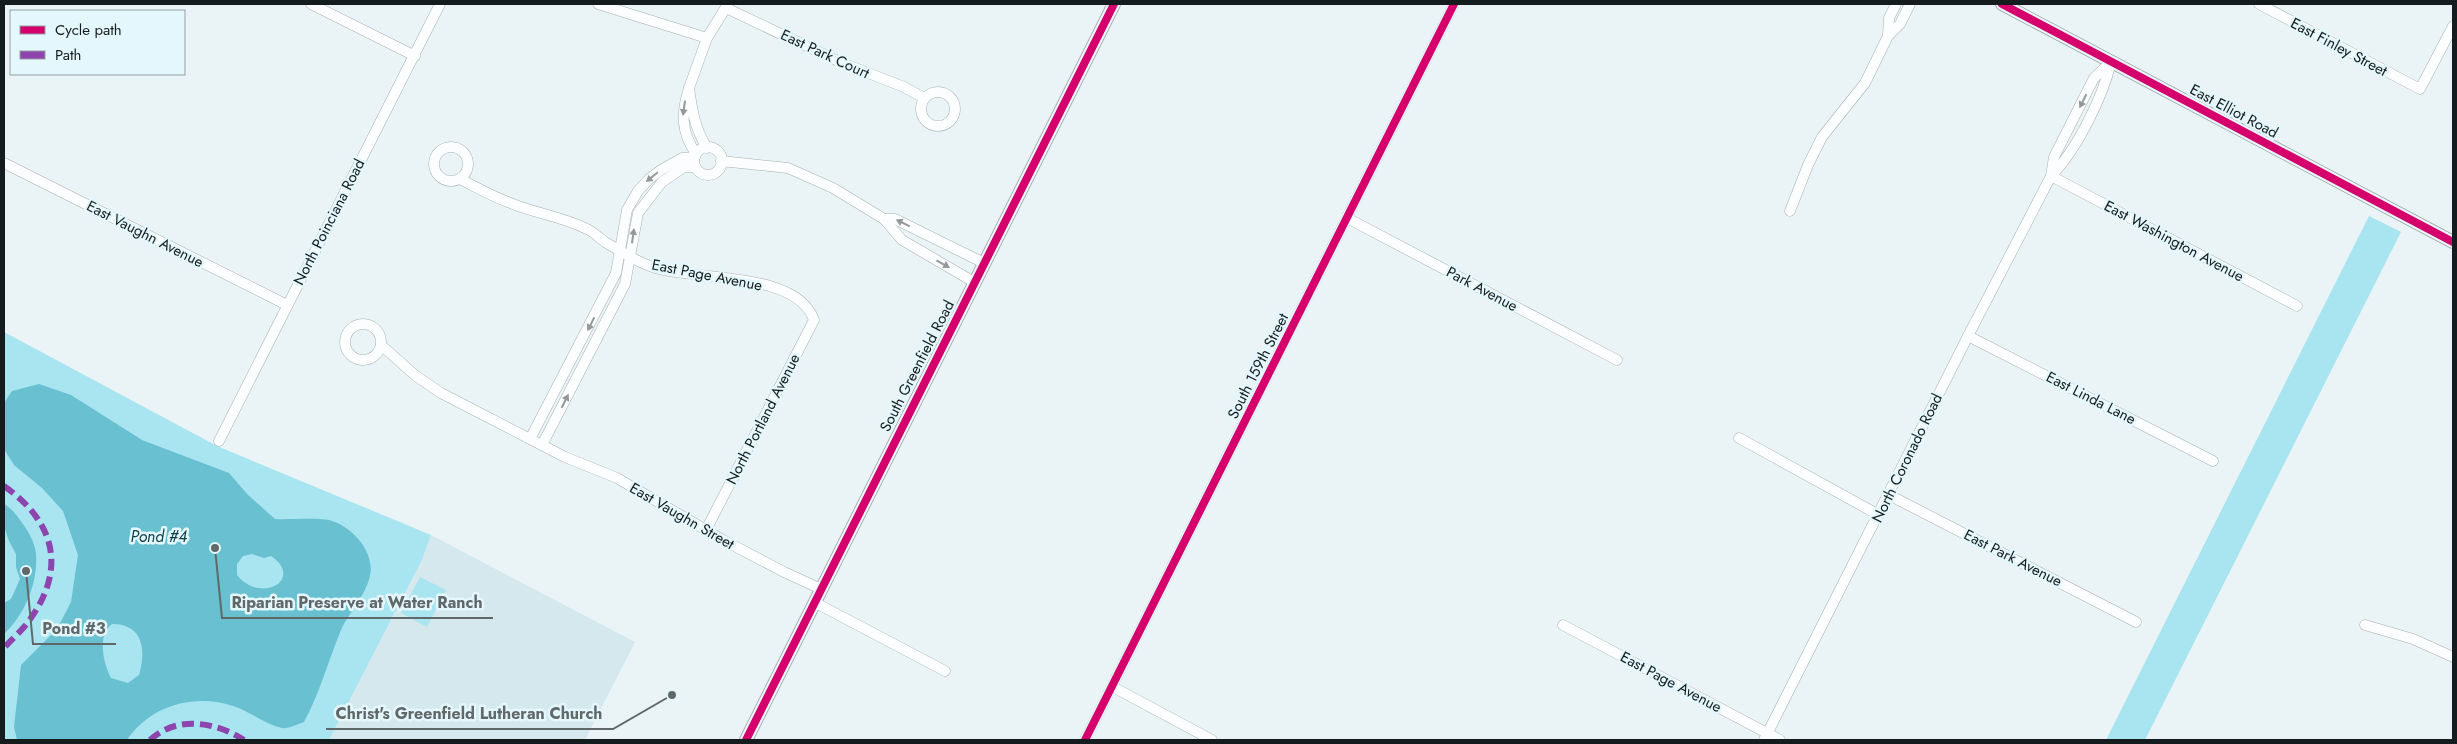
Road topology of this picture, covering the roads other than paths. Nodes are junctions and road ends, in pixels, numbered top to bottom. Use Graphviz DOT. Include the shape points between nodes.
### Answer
graph roads {
  1 [pos="311,4"];
  2 [pos="440,4"];
  3 [pos="598,4"];
  4 [pos="1114,4"];
  5 [pos="1454,4"];
  6 [pos="1896,4"];
  7 [pos="1910,4"];
  8 [pos="2002,4"];
  9 [pos="2259,4"];
  10 [pos="727,6"];
  11 [pos="2453,26"];
  12 [pos="1888,36"];
  13 [pos="706,38"];
  14 [pos="415,56"];
  15 [pos="2111,62"];
  16 [pos="689,88"];
  17 [pos="924,98"];
  18 [pos="707,148"];
  19 [pos="695,159"];
  20 [pos="722,161"];
  21 [pos="4,162"];
  22 [pos="2051,176"];
  23 [pos="460,179"];
  24 [pos="1790,211"];
  25 [pos="1347,218"];
  26 [pos="884,219"];
  27 [pos="933,238"];
  28 [pos="2453,242"];
  29 [pos="620,248"];
  30 [pos="924,254"];
  31 [pos="630,257"];
  32 [pos="984,263"];
  33 [pos="974,282"];
  34 [pos="287,304"];
  35 [pos="2297,306"];
  36 [pos="810,308"];
  37 [pos="1968,336"];
  38 [pos="381,345"];
  39 [pos="574,357"];
  40 [pos="1617,360"];
  41 [pos="584,363"];
  42 [pos="1739,438"];
  43 [pos="530,439"];
  44 [pos="219,441"];
  45 [pos="542,444"];
  46 [pos="2214,461"];
  47 [pos="1889,495"];
  48 [pos="1880,515"];
  49 [pos="706,530"];
  50 [pos="821,589"];
  51 [pos="814,602"];
  52 [pos="2136,622"];
  53 [pos="1562,625"];
  54 [pos="2365,625"];
  55 [pos="2453,657"];
  56 [pos="945,671"];
  57 [pos="1113,687"];
  58 [pos="1766,737"];
  59 [pos="746,740"];
  60 [pos="1085,740"];
  61 [pos="1212,740"];
  62 [pos="1780,740"];
  1 -- 14 [label="street"];
  2 -- 14 [label="street, North Poinciana Road"];
  3 -- 13 [label="street"];
  4 -- 32 [label="main road, South Greenfield Road"];
  5 -- 25 [label="street, South 159th Street"];
  6 -- 12 [label="street" via="1889,18"];
  7 -- 12 [label="street" via="1900,24"];
  8 -- 15 [label="main road, East Elliot Road"];
  9 -- 11 [label="street, East Finley Street" via="2420,89"];
  10 -- 13 [label="street"];
  10 -- 17 [label="street, East Park Court" via="840,62"];
  12 -- 24 [label="street" via="1865,83 1822,137"];
  13 -- 16 [label="street"];
  14 -- 34 [label="street, North Poinciana Road"];
  15 -- 22 [label="street, North Coronado Road" via="2094,78 2054,157"];
  15 -- 28 [label="main road, East Elliot Road"];
  16 -- 18 [label="street" via="699,135"];
  16 -- 19 [label="street, one-way" via="684,105 684,126"];
  18 -- 19 [label="street"];
  18 -- 20 [label="street" via="719,153"];
  19 -- 20 [label="street" via="702,173 711,175"];
  19 -- 29 [label="street, one-way" via="682,158 661,170 638,191 627,210"];
  31 -- 19 [label="street, one-way" via="638,213 662,182"];
  20 -- 26 [label="street" via="788,168 833,188"];
  21 -- 34 [label="street, East Vaughn Avenue"];
  22 -- 35 [label="street, East Washington Avenue"];
  22 -- 37 [label="street, North Coronado Road"];
  23 -- 29 [label="street, East Page Avenue" via="508,203 565,219"];
  25 -- 40 [label="street, Park Avenue"];
  25 -- 57 [label="street, South 159th Street"];
  27 -- 26 [label="street, one-way" via="895,219"];
  26 -- 30 [label="street" via="902,240"];
  27 -- 30 [label="street"];
  27 -- 32 [label="street"];
  29 -- 31 [label="street, East Page Avenue"];
  29 -- 39 [label="street, one-way" via="616,273"];
  30 -- 33 [label="street, one-way"];
  31 -- 36 [label="street, East Page Avenue" via="658,269 744,280 779,290"];
  31 -- 41 [label="street" via="625,284"];
  32 -- 33 [label="main road, South Greenfield Road"];
  33 -- 50 [label="main road, South Greenfield Road"];
  34 -- 44 [label="street, North Poinciana Road"];
  36 -- 49 [label="street, North Portland Avenue" via="814,320"];
  37 -- 46 [label="street, East Linda Lane"];
  37 -- 47 [label="street, North Coronado Road"];
  38 -- 43 [label="street, East Vaughn Street" via="441,393"];
  39 -- 41 [label="street"];
  39 -- 43 [label="street"];
  45 -- 41 [label="street, one-way"];
  42 -- 48 [label="street"];
  43 -- 45 [label="street, East Vaughn Street"];
  45 -- 49 [label="street, East Vaughn Street" via="617,478"];
  47 -- 48 [label="street, North Coronado Road"];
  47 -- 52 [label="street, East Park Avenue"];
  48 -- 58 [label="street, North Coronado Road"];
  49 -- 50 [label="street, East Vaughn Street"];
  50 -- 51 [label="main road, South Greenfield Road"];
  51 -- 56 [label="street"];
  51 -- 59 [label="main road, South Greenfield Road"];
  53 -- 58 [label="street, East Page Avenue"];
  54 -- 55 [label="street" via="2413,639"];
  57 -- 60 [label="street, South 159th Street"];
  57 -- 61 [label="street"];
  58 -- 62 [label="street, East Page Avenue"];
}
